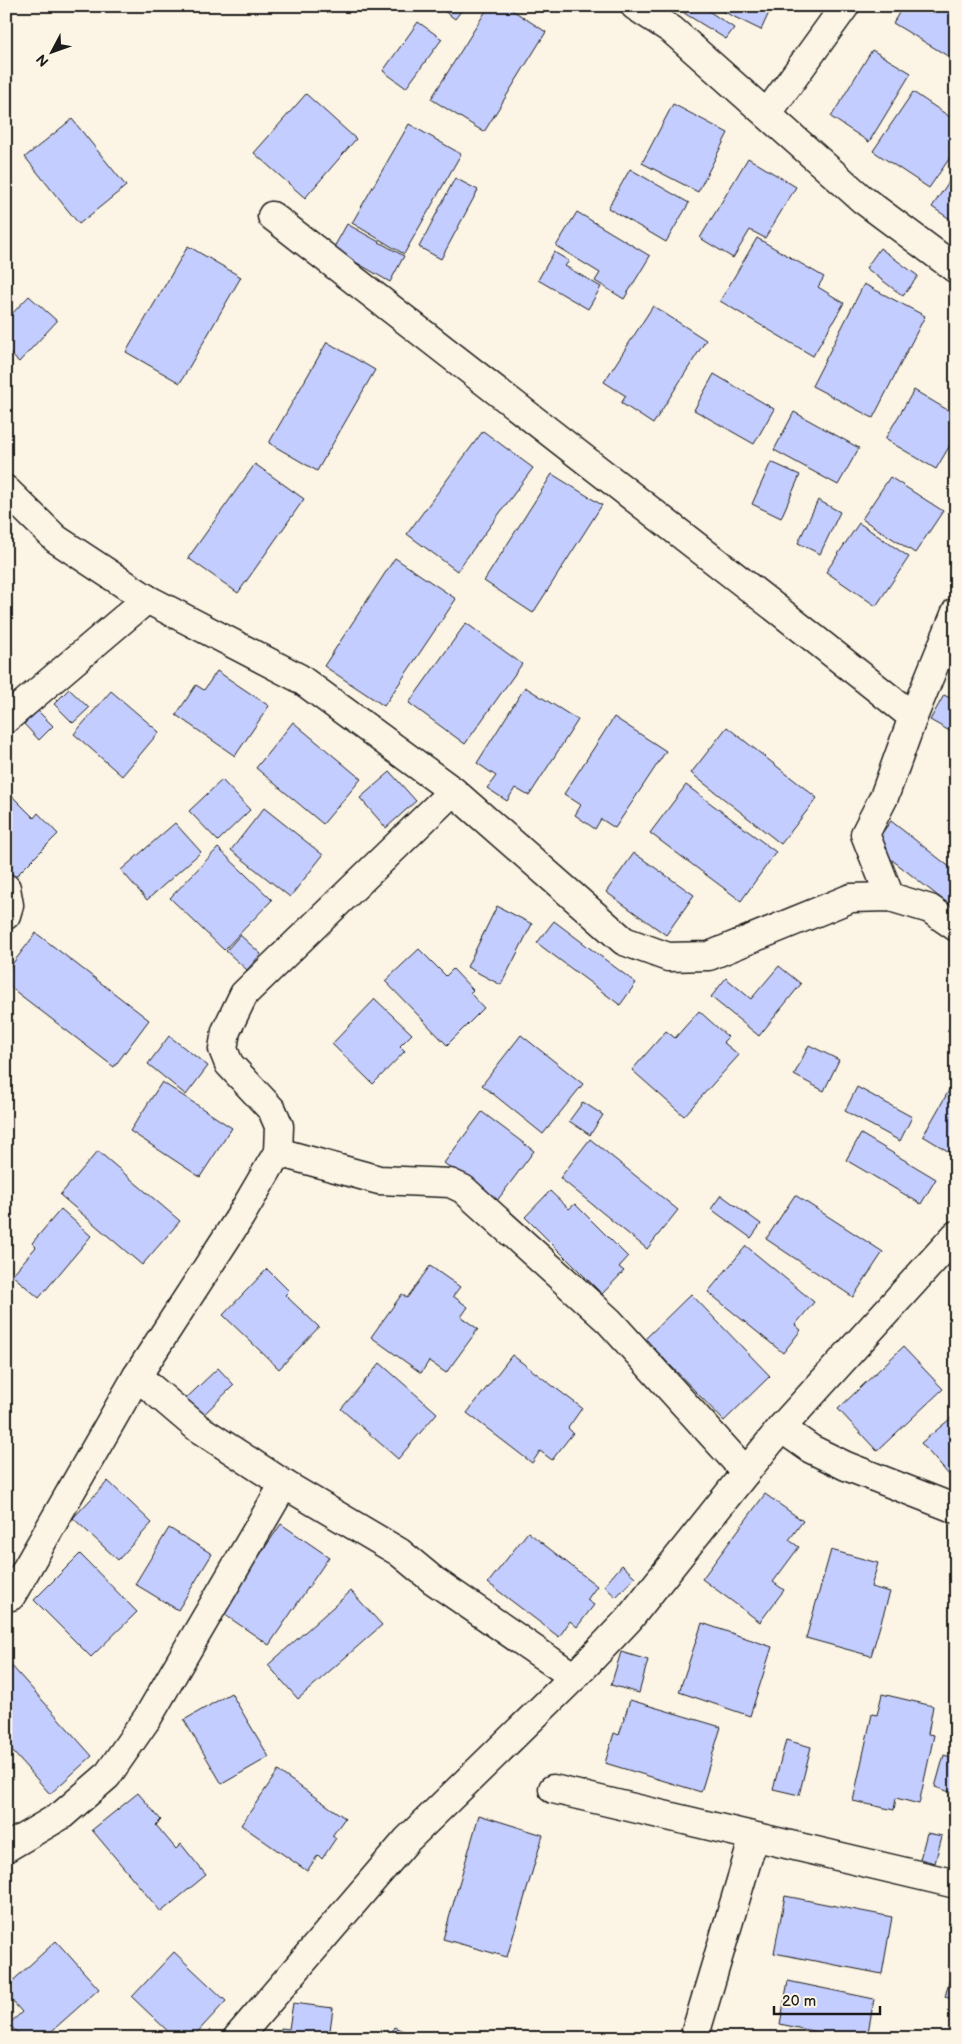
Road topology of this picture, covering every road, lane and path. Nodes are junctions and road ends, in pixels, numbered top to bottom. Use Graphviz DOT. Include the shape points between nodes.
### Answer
graph roads {
  1 [pos="634,6"];
  2 [pos="845,6"];
  3 [pos="767,114"];
  4 [pos="272,216"];
  5 [pos="956,270"];
  6 [pos="6,490"];
  7 [pos="147,599"];
  8 [pos="956,612"];
  9 [pos="913,717"];
  10 [pos="6,718"];
  11 [pos="453,791"];
  12 [pos="6,888"];
  13 [pos="890,898"];
  14 [pos="6,915"];
  15 [pos="956,928"];
  16 [pos="278,1152"];
  17 [pos="956,1236"];
  18 [pos="138,1376"];
  19 [pos="781,1428"];
  20 [pos="746,1472"];
  21 [pos="284,1484"];
  22 [pos="956,1509"];
  23 [pos="10,1596"];
  24 [pos="574,1676"];
  25 [pos="553,1789"];
  26 [pos="754,1837"];
  27 [pos="6,1848"];
  28 [pos="956,1884"];
  29 [pos="237,2038"];
  30 [pos="694,2038"];
  1 -- 3 [label="street" via="672,30"];
  2 -- 3 [label="street"];
  3 -- 5 [label="street" via="862,199"];
  4 -- 9 [label="street"];
  6 -- 7 [label="street" via="56,539"];
  7 -- 10 [label="street"];
  7 -- 11 [label="street" via="299,678"];
  8 -- 9 [label="street"];
  9 -- 13 [label="street" via="884,797 865,834"];
  11 -- 13 [label="street" via="624,941 668,957 709,956 851,898"];
  11 -- 16 [label="street" via="244,994 226,1031 223,1049 230,1064 272,1110 278,1126"];
  12 -- 14 [label="street"];
  13 -- 15 [label="street" via="930,909"];
  16 -- 18 [label="street"];
  16 -- 20 [label="street" via="379,1180 450,1183 463,1189 609,1321"];
  17 -- 19 [label="street"];
  18 -- 21 [label="street" via="198,1428"];
  18 -- 23 [label="street"];
  19 -- 20 [label="street"];
  19 -- 22 [label="street" via="811,1449 846,1466"];
  20 -- 24 [label="street" via="628,1619"];
  21 -- 24 [label="street" via="399,1552 433,1580"];
  21 -- 27 [label="street" via="148,1717 107,1776 62,1815"];
  24 -- 29 [label="street" via="407,1840"];
  25 -- 26 [label="street"];
  26 -- 28 [label="street"];
  26 -- 30 [label="street"];
}
